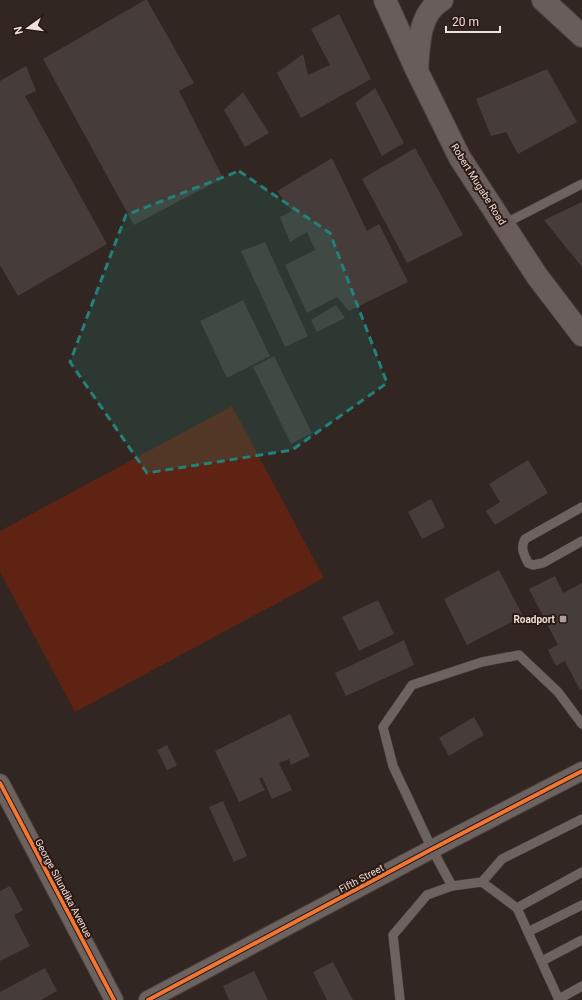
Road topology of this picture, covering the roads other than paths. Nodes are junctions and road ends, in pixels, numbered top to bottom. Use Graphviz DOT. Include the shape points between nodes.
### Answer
graph roads {
  1 [pos="385,0"];
  2 [pos="442,0"];
  3 [pos="543,0"];
  4 [pos="582,36"];
  5 [pos="417,71"];
  6 [pos="582,184"];
  7 [pos="504,224"];
  8 [pos="582,335"];
  9 [pos="582,507"];
  10 [pos="582,541"];
  11 [pos="582,724"];
  12 [pos="582,771"];
  13 [pos="0,783"];
  14 [pos="582,819"];
  15 [pos="432,849"];
  16 [pos="582,872"];
  17 [pos="482,882"];
  18 [pos="452,886"];
  19 [pos="582,905"];
  20 [pos="517,908"];
  21 [pos="528,932"];
  22 [pos="582,940"];
  23 [pos="542,961"];
  24 [pos="582,986"];
  25 [pos="559,999"];
  26 [pos="114,1000"];
  27 [pos="148,1000"];
  28 [pos="400,1000"];
  1 -- 5 [label="main road, Robert Mugabe Road"];
  2 -- 5 [label="main road" via="426,16 420,35"];
  3 -- 4 [label="main road"];
  5 -- 7 [label="main road, Robert Mugabe Road" via="460,158"];
  6 -- 7 [label="lane"];
  7 -- 8 [label="main road, Robert Mugabe Road" via="537,276"];
  9 -- 10 [label="lane" via="525,539 522,549 528,563 543,564"];
  11 -- 15 [label="lane" via="558,692 519,655 482,662 412,685 383,727 393,766"];
  12 -- 15 [label="street, Fifth Street"];
  13 -- 26 [label="street, George Silundika Avenue"];
  14 -- 17 [label="lane" via="502,859"];
  15 -- 18 [label="lane"];
  15 -- 27 [label="street, Fifth Street"];
  16 -- 20 [label="lane"];
  17 -- 18 [label="lane"];
  17 -- 20 [label="lane"];
  18 -- 28 [label="lane" via="427,895 393,935"];
  19 -- 21 [label="lane"];
  20 -- 21 [label="lane"];
  21 -- 23 [label="lane"];
  22 -- 23 [label="lane"];
  23 -- 25 [label="lane"];
  24 -- 25 [label="lane"];
}
